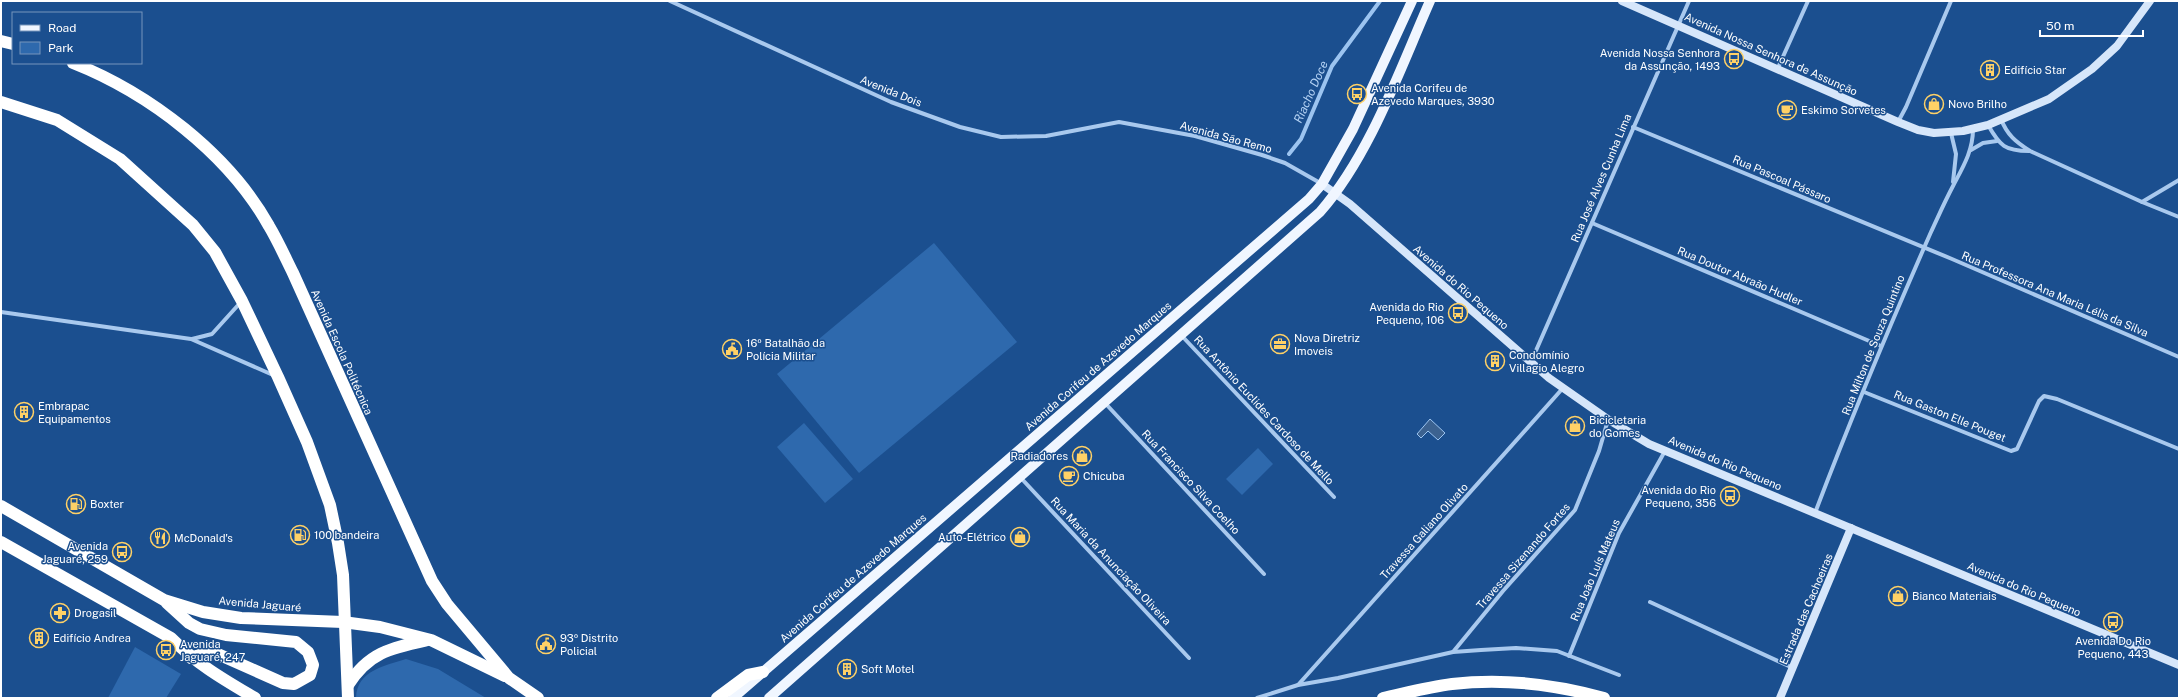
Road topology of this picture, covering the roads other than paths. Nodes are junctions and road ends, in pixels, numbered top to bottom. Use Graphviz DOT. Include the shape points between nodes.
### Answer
graph roads {
  1 [pos="670,1"];
  2 [pos="1412,1"];
  3 [pos="1430,1"];
  4 [pos="1622,1"];
  5 [pos="1689,1"];
  6 [pos="1808,1"];
  7 [pos="1952,1"];
  8 [pos="2150,1"];
  9 [pos="1678,26"];
  10 [pos="1,41"];
  11 [pos="12,44"];
  12 [pos="75,64"];
  13 [pos="1777,70"];
  14 [pos="1,102"];
  15 [pos="2000,119"];
  16 [pos="1119,122"];
  17 [pos="1898,122"];
  18 [pos="1988,125"];
  19 [pos="1633,127"];
  20 [pos="1973,129"];
  21 [pos="1951,133"];
  22 [pos="1997,141"];
  23 [pos="1970,151"];
  24 [pos="2030,151"];
  25 [pos="2179,180"];
  26 [pos="1322,184"];
  27 [pos="1952,186"];
  28 [pos="1337,193"];
  29 [pos="2142,202"];
  30 [pos="2179,217"];
  31 [pos="1592,223"];
  32 [pos="1924,248"];
  33 [pos="242,301"];
  34 [pos="1,312"];
  35 [pos="1181,335"];
  36 [pos="191,339"];
  37 [pos="1882,346"];
  38 [pos="2179,357"];
  39 [pos="1530,362"];
  40 [pos="278,377"];
  41 [pos="1563,388"];
  42 [pos="1864,392"];
  43 [pos="1104,402"];
  44 [pos="1609,420"];
  45 [pos="2179,448"];
  46 [pos="1665,450"];
  47 [pos="1020,477"];
  48 [pos="1334,497"];
  49 [pos="1,506"];
  50 [pos="1815,513"];
  51 [pos="1851,528"];
  52 [pos="1,542"];
  53 [pos="1264,574"];
  54 [pos="164,600"];
  55 [pos="1650,602"];
  56 [pos="344,622"];
  57 [pos="431,640"];
  58 [pos="1453,652"];
  59 [pos="1569,656"];
  60 [pos="191,658"];
  61 [pos="1189,658"];
  62 [pos="2179,665"];
  63 [pos="1793,668"];
  64 [pos="763,672"];
  65 [pos="1619,675"];
  66 [pos="509,678"];
  67 [pos="348,685"];
  68 [pos="1298,685"];
  69 [pos="255,698"];
  70 [pos="348,698"];
  71 [pos="538,698"];
  72 [pos="717,698"];
  73 [pos="733,698"];
  74 [pos="770,698"];
  75 [pos="1257,698"];
  76 [pos="1383,698"];
  77 [pos="1604,698"];
  78 [pos="1780,698"];
  1 -- 16 [label="street, Avenida Dois" via="891,102 960,127 1001,137 1038,136"];
  2 -- 26 [label="main road, Avenida Corifeu de Azevedo Marques" via="1358,118"];
  3 -- 28 [label="main road" via="1374,126"];
  4 -- 9 [label="main road, Avenida Nossa Senhora de Assunção"];
  5 -- 9 [label="street, Rua José Alves Cunha Lima"];
  6 -- 13 [label="street"];
  7 -- 17 [label="street"];
  8 -- 15 [label="main road, Avenida Nossa Senhora de Assunção" via="2118,46 2092,69 2049,99"];
  9 -- 13 [label="main road, Avenida Nossa Senhora de Assunção"];
  9 -- 19 [label="street, Rua José Alves Cunha Lima"];
  10 -- 11 [label="highway"];
  12 -- 66 [label="highway, Avenida Escola Politécnica" via="122,85 175,122 221,164 247,194 269,226 293,273 432,581 447,604"];
  13 -- 17 [label="main road, Avenida Nossa Senhora de Assunção"];
  14 -- 33 [label="highway" via="57,120 120,159 193,225 215,252"];
  15 -- 18 [label="main road, Avenida Nossa Senhora de Assunção"];
  15 -- 24 [label="street" via="2013,140"];
  16 -- 26 [label="street, Avenida São Remo" via="1195,136 1262,155 1285,163"];
  17 -- 21 [label="main road, Avenida Nossa Senhora de Assunção" via="1918,130"];
  18 -- 20 [label="main road, Avenida Nossa Senhora de Assunção"];
  18 -- 22 [label="street"];
  19 -- 31 [label="street, Rua José Alves Cunha Lima"];
  19 -- 32 [label="street, Rua Pascoal Pássaro"];
  20 -- 21 [label="main road, Avenida Nossa Senhora de Assunção"];
  20 -- 23 [label="street, Rua Milton de Souza Quintino"];
  21 -- 27 [label="street, Rua Milton de Souza Quintino" via="1956,154"];
  22 -- 23 [label="street" via="1983,143"];
  22 -- 24 [label="street" via="2005,148"];
  23 -- 27 [label="street, Rua Milton de Souza Quintino"];
  24 -- 29 [label="street"];
  25 -- 29 [label="street"];
  26 -- 28 [label="main road, Avenida do Rio Pequeno"];
  26 -- 64 [label="main road, Avenida Corifeu de Azevedo Marques" via="1302,205"];
  27 -- 32 [label="street, Rua Milton de Souza Quintino"];
  28 -- 35 [label="main road" via="1320,212"];
  28 -- 39 [label="main road, Avenida do Rio Pequeno"];
  29 -- 30 [label="street"];
  31 -- 37 [label="street, Rua Doutor Abraão Hudler"];
  31 -- 39 [label="street, Rua José Alves Cunha Lima"];
  32 -- 37 [label="street, Rua Milton de Souza Quintino"];
  32 -- 38 [label="street, Rua Professora Ana Maria Lélis da Silva"];
  33 -- 36 [label="street" via="212,334"];
  33 -- 40 [label="highway"];
  34 -- 36 [label="street"];
  35 -- 43 [label="main road"];
  35 -- 48 [label="street, Rua Antônio Euclides Cardoso de Mello"];
  36 -- 40 [label="street"];
  37 -- 42 [label="street, Rua Milton de Souza Quintino"];
  39 -- 41 [label="main road, Avenida do Rio Pequeno"];
  40 -- 56 [label="highway" via="307,442 330,505 343,575"];
  41 -- 44 [label="main road, Avenida do Rio Pequeno"];
  41 -- 68 [label="street, Travessa Galiano Olivato"];
  42 -- 45 [label="street, Rua Gaston Elle Pouget" via="2011,451 2017,449 2039,401 2044,396"];
  42 -- 50 [label="street, Rua Milton de Souza Quintino"];
  43 -- 47 [label="main road"];
  43 -- 53 [label="street, Rua Francisco Silva Coelho"];
  44 -- 46 [label="main road, Avenida do Rio Pequeno" via="1649,444"];
  44 -- 58 [label="street, Travessa Sizenando Fortes" via="1575,510"];
  46 -- 50 [label="main road, Avenida do Rio Pequeno"];
  46 -- 59 [label="street, Rua João Luís Mateus" via="1619,533"];
  47 -- 61 [label="street, Rua Maria da Anunciação Oliveira"];
  47 -- 74 [label="main road"];
  49 -- 54 [label="highway, Avenida Jaguaré"];
  50 -- 51 [label="main road, Avenida do Rio Pequeno"];
  51 -- 62 [label="main road, Avenida do Rio Pequeno"];
  51 -- 63 [label="main road, Estrada das Cachoeiras"];
  52 -- 60 [label="highway" via="171,638"];
  54 -- 56 [label="highway, Avenida Jaguaré" via="203,612 241,618"];
  54 -- 60 [label="highway" via="189,623 200,629 226,635 296,642 308,652 313,665 310,675 294,684 283,683 211,651"];
  55 -- 63 [label="street"];
  56 -- 57 [label="highway, Avenida Jaguaré" via="380,627"];
  56 -- 67 [label="highway"];
  57 -- 66 [label="highway, Avenida Jaguaré"];
  57 -- 67 [label="highway" via="394,647 373,658 360,668"];
  58 -- 59 [label="street" via="1516,648 1557,651"];
  58 -- 68 [label="street"];
  59 -- 65 [label="street"];
  60 -- 69 [label="highway"];
  63 -- 78 [label="main road, Estrada das Cachoeiras"];
  64 -- 72 [label="highway" via="748,675"];
  64 -- 73 [label="main road, Avenida Corifeu de Azevedo Marques"];
  66 -- 71 [label="highway, Avenida Escola Politécnica"];
  67 -- 70 [label="highway"];
  68 -- 75 [label="street"];
  76 -- 77 [label="highway" via="1451,684 1489,681 1570,688"];
}
